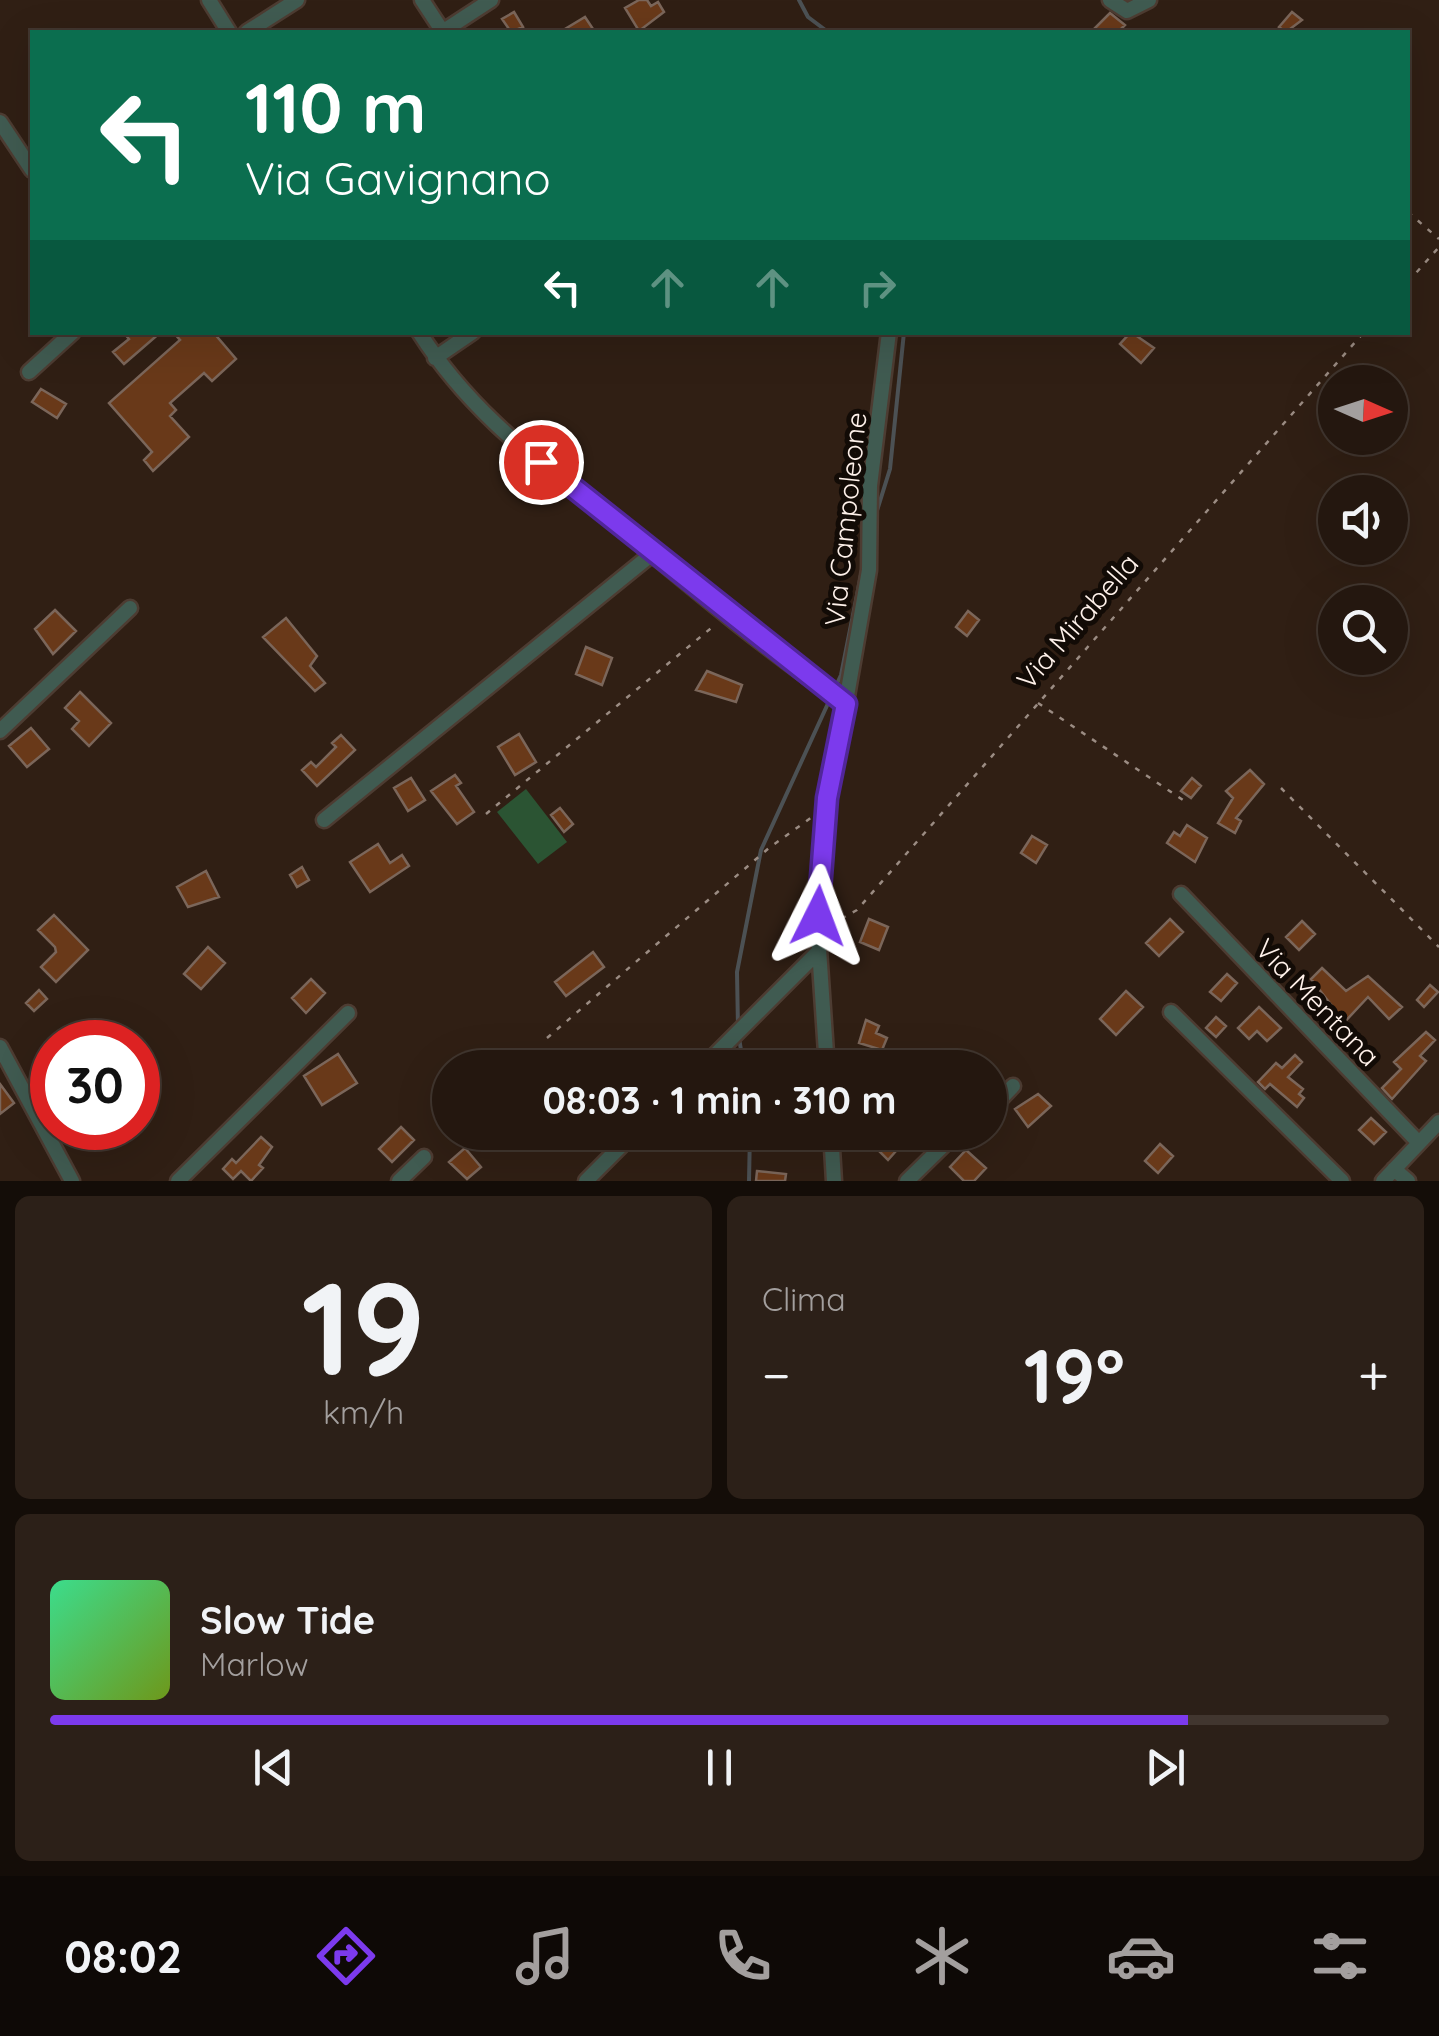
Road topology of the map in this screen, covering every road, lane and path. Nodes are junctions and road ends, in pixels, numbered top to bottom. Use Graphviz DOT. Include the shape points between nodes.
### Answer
graph roads {
  1 [pos="208,0"];
  2 [pos="297,0"];
  3 [pos="422,0"];
  4 [pos="492,0"];
  5 [pos="1110,0"];
  6 [pos="1149,0"];
  7 [pos="229,30"];
  8 [pos="249,30"];
  9 [pos="441,30"];
  10 [pos="445,30"];
  11 [pos="0,122"];
  12 [pos="30,167"];
  13 [pos="1410,214"];
  14 [pos="1439,239"];
  15 [pos="1439,246"];
  16 [pos="1410,280"];
  17 [pos="70,335"];
  18 [pos="420,335"];
  19 [pos="468,335"];
  20 [pos="889,335"];
  21 [pos="1361,335"];
  22 [pos="435,358"];
  23 [pos="29,372"];
  24 [pos="652,554"];
  25 [pos="130,608"];
  26 [pos="728,614"];
  27 [pos="1038,703"];
  28 [pos="846,704"];
  29 [pos="0,731"];
  30 [pos="1281,788"];
  31 [pos="1189,804"];
  32 [pos="826,808"];
  33 [pos="486,814"];
  34 [pos="324,820"];
  35 [pos="1181,894"];
  36 [pos="818,926"];
  37 [pos="1439,947"];
  38 [pos="819,950"];
  39 [pos="1171,1012"];
  40 [pos="348,1013"];
  41 [pos="546,1038"];
  42 [pos="0,1047"];
  43 [pos="720,1050"];
  44 [pos="825,1050"];
  45 [pos="1012,1086"];
  46 [pos="1007,1091"];
  47 [pos="1439,1122"];
  48 [pos="1419,1144"];
  49 [pos="617,1150"];
  50 [pos="832,1150"];
  51 [pos="939,1150"];
  52 [pos="424,1157"];
  53 [pos="1394,1169"];
  54 [pos="72,1181"];
  55 [pos="178,1181"];
  56 [pos="400,1181"];
  57 [pos="586,1181"];
  58 [pos="834,1181"];
  59 [pos="906,1181"];
  60 [pos="1342,1181"];
  61 [pos="1383,1181"];
  62 [pos="1408,1181"];
  1 -- 7 [label="street"];
  2 -- 8 [label="street"];
  3 -- 9 [label="street"];
  4 -- 10 [label="street"];
  5 -- 6 [label="street" via="1127,12"];
  11 -- 12 [label="street"];
  13 -- 14 [label="path"];
  15 -- 16 [label="path"];
  17 -- 23 [label="street"];
  18 -- 22 [label="street"];
  19 -- 22 [label="street"];
  20 -- 28 [label="street, Via Campoleone" via="871,473 872,545"];
  21 -- 27 [label="path, Via Mirabella"];
  22 -- 24 [label="street" via="477,410"];
  24 -- 26 [label="street"];
  24 -- 34 [label="street"];
  25 -- 29 [label="street"];
  26 -- 28 [label="street"];
  26 -- 33 [label="path"];
  27 -- 31 [label="path"];
  27 -- 36 [label="path, Via Mirabella" via="857,910"];
  28 -- 32 [label="street, Via Campoleone"];
  30 -- 37 [label="path"];
  32 -- 36 [label="street, Via Campoleone"];
  32 -- 41 [label="path" via="753,861"];
  35 -- 48 [label="street, Via Mentana"];
  36 -- 38 [label="street, Via Campoleone"];
  38 -- 43 [label="street"];
  38 -- 44 [label="street, Via Campoleone"];
  39 -- 60 [label="street"];
  40 -- 55 [label="street"];
  42 -- 54 [label="street"];
  45 -- 46 [label="street"];
  47 -- 48 [label="street"];
  48 -- 53 [label="street"];
  49 -- 57 [label="street"];
  50 -- 58 [label="street"];
  51 -- 59 [label="street"];
  52 -- 56 [label="street"];
  53 -- 61 [label="street"];
  53 -- 62 [label="street"];
}
